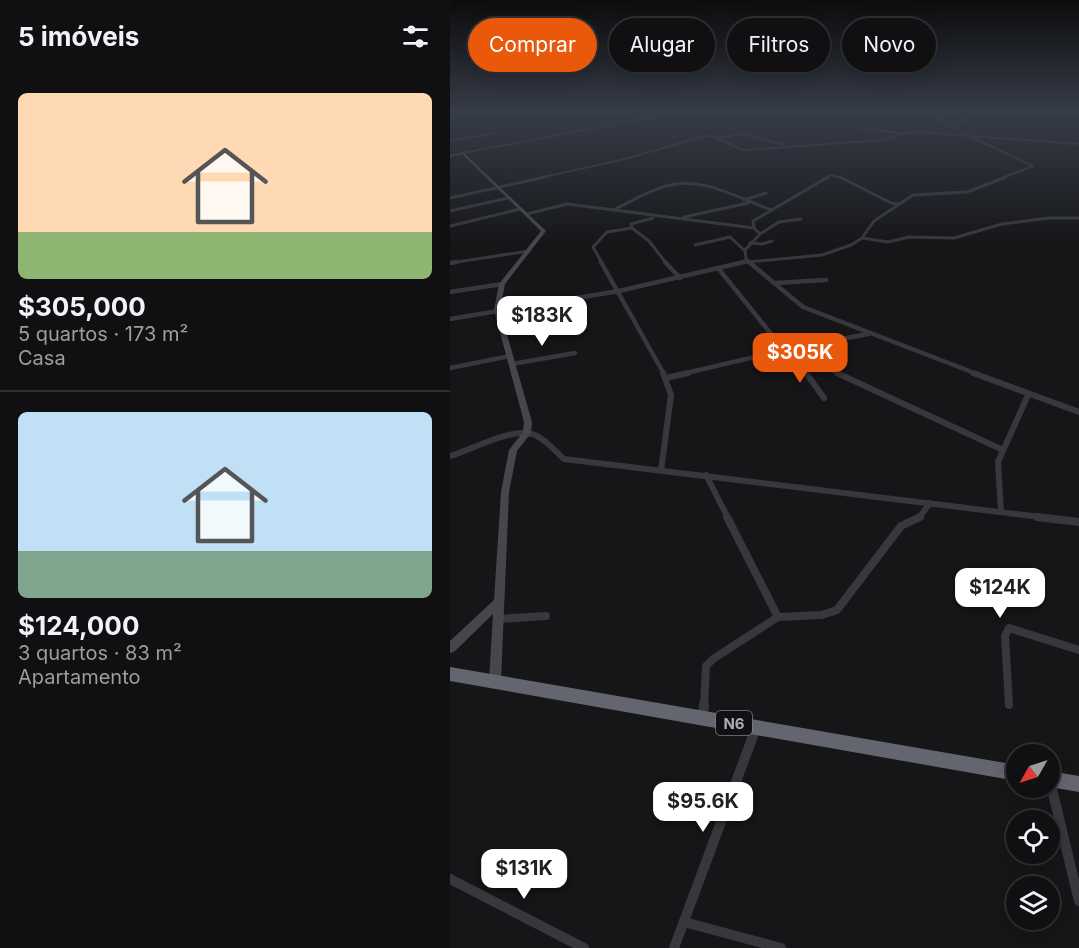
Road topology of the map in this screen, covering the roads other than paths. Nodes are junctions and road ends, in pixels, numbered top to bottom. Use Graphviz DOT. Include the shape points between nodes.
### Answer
graph roads {
  1 [pos="466,156"];
  2 [pos="634,156"];
  3 [pos="1012,156"];
  4 [pos="497,188"];
  5 [pos="766,193"];
  6 [pos="450,198"];
  7 [pos="508,198"];
  8 [pos="746,201"];
  9 [pos="899,204"];
  10 [pos="614,210"];
  11 [pos="772,210"];
  12 [pos="450,211"];
  13 [pos="524,211"];
  14 [pos="657,217"];
  15 [pos="1079,218"];
  16 [pos="675,219"];
  17 [pos="801,219"];
  18 [pos="450,226"];
  19 [pos="632,228"];
  20 [pos="754,228"];
  21 [pos="760,234"];
  22 [pos="862,238"];
  23 [pos="772,241"];
  24 [pos="750,243"];
  25 [pos="695,245"];
  26 [pos="744,250"];
  27 [pos="529,251"];
  28 [pos="748,261"];
  29 [pos="450,263"];
  30 [pos="718,268"];
  31 [pos="680,278"];
  32 [pos="826,280"];
  33 [pos="502,284"];
  34 [pos="775,284"];
  35 [pos="619,291"];
  36 [pos="450,292"];
  37 [pos="497,310"];
  38 [pos="450,319"];
  39 [pos="868,334"];
  40 [pos="782,351"];
  41 [pos="575,353"];
  42 [pos="794,357"];
  43 [pos="511,360"];
  44 [pos="450,368"];
  45 [pos="666,378"];
  46 [pos="1028,395"];
  47 [pos="824,398"];
  48 [pos="1079,412"];
  49 [pos="527,433"];
  50 [pos="1003,450"];
  51 [pos="451,454"];
  52 [pos="661,471"];
  53 [pos="706,475"];
  54 [pos="930,503"];
  55 [pos="1001,512"];
  56 [pos="1079,522"];
  57 [pos="499,603"];
  58 [pos="546,616"];
  59 [pos="778,617"];
  60 [pos="498,619"];
  61 [pos="450,648"];
  62 [pos="1079,650"];
  63 [pos="450,674"];
  64 [pos="495,681"];
  65 [pos="1009,705"];
  66 [pos="703,718"];
  67 [pos="756,728"];
  68 [pos="1006,771"];
  69 [pos="1060,781"];
  70 [pos="1079,784"];
  71 [pos="1054,798"];
  72 [pos="450,879"];
  73 [pos="1079,901"];
  74 [pos="684,922"];
  75 [pos="584,948"];
  76 [pos="674,948"];
  77 [pos="781,948"];
  1 -- 4 [label="street"];
  2 -- 4 [label="street"];
  3 -- 9 [label="street" via="1033,166 967,192 913,195"];
  4 -- 6 [label="street"];
  4 -- 7 [label="street"];
  5 -- 8 [label="street"];
  7 -- 12 [label="street"];
  7 -- 13 [label="street"];
  8 -- 10 [label="street" via="682,182"];
  8 -- 11 [label="street"];
  8 -- 16 [label="street"];
  9 -- 11 [label="street" via="831,175"];
  9 -- 22 [label="street" via="874,221"];
  10 -- 13 [label="street" via="567,204"];
  10 -- 14 [label="street"];
  11 -- 20 [label="street" via="753,221"];
  13 -- 18 [label="street"];
  13 -- 27 [label="street" via="544,231"];
  14 -- 16 [label="street"];
  14 -- 19 [label="street" via="631,224"];
  15 -- 22 [label="street" via="1002,224 954,238 909,237 888,242"];
  16 -- 20 [label="street"];
  17 -- 21 [label="street" via="779,222"];
  19 -- 31 [label="street" via="649,241"];
  19 -- 35 [label="street" via="607,232 594,247"];
  20 -- 21 [label="street"];
  21 -- 24 [label="street"];
  22 -- 28 [label="street" via="822,255"];
  23 -- 24 [label="street"];
  24 -- 26 [label="street"];
  25 -- 26 [label="street" via="730,237"];
  26 -- 28 [label="street"];
  27 -- 29 [label="street"];
  27 -- 33 [label="street"];
  28 -- 30 [label="street"];
  28 -- 34 [label="street"];
  30 -- 31 [label="street"];
  30 -- 40 [label="street"];
  31 -- 35 [label="street"];
  32 -- 34 [label="street"];
  33 -- 36 [label="street"];
  33 -- 37 [label="street"];
  34 -- 39 [label="street" via="803,307"];
  35 -- 37 [label="street"];
  35 -- 45 [label="street"];
  37 -- 38 [label="street"];
  37 -- 43 [label="street"];
  39 -- 40 [label="street"];
  39 -- 46 [label="street"];
  40 -- 42 [label="street"];
  40 -- 45 [label="street"];
  41 -- 43 [label="street"];
  42 -- 47 [label="street"];
  42 -- 50 [label="street" via="851,378"];
  43 -- 44 [label="street"];
  43 -- 49 [label="street" via="528,422"];
  45 -- 52 [label="street" via="671,396"];
  46 -- 48 [label="street"];
  46 -- 50 [label="street"];
  49 -- 51 [label="street"];
  49 -- 52 [label="street" via="564,459"];
  49 -- 57 [label="street" via="513,450 505,492"];
  50 -- 55 [label="street" via="998,462"];
  52 -- 53 [label="street"];
  53 -- 54 [label="street"];
  53 -- 59 [label="street"];
  54 -- 55 [label="street"];
  54 -- 59 [label="street" via="918,519 904,523 883,547 837,610 822,615"];
  55 -- 56 [label="street"];
  57 -- 60 [label="street"];
  57 -- 61 [label="street"];
  58 -- 60 [label="street"];
  59 -- 66 [label="street" via="706,666"];
  60 -- 64 [label="street"];
  62 -- 65 [label="street" via="1009,628 1005,636"];
  63 -- 64 [label="highway, N6"];
  64 -- 66 [label="highway, N6"];
  66 -- 67 [label="highway, N6"];
  67 -- 68 [label="highway, N6"];
  67 -- 74 [label="street"];
  69 -- 70 [label="highway"];
  71 -- 73 [label="street"];
  72 -- 75 [label="street"];
  74 -- 76 [label="street"];
  74 -- 77 [label="street"];
}
